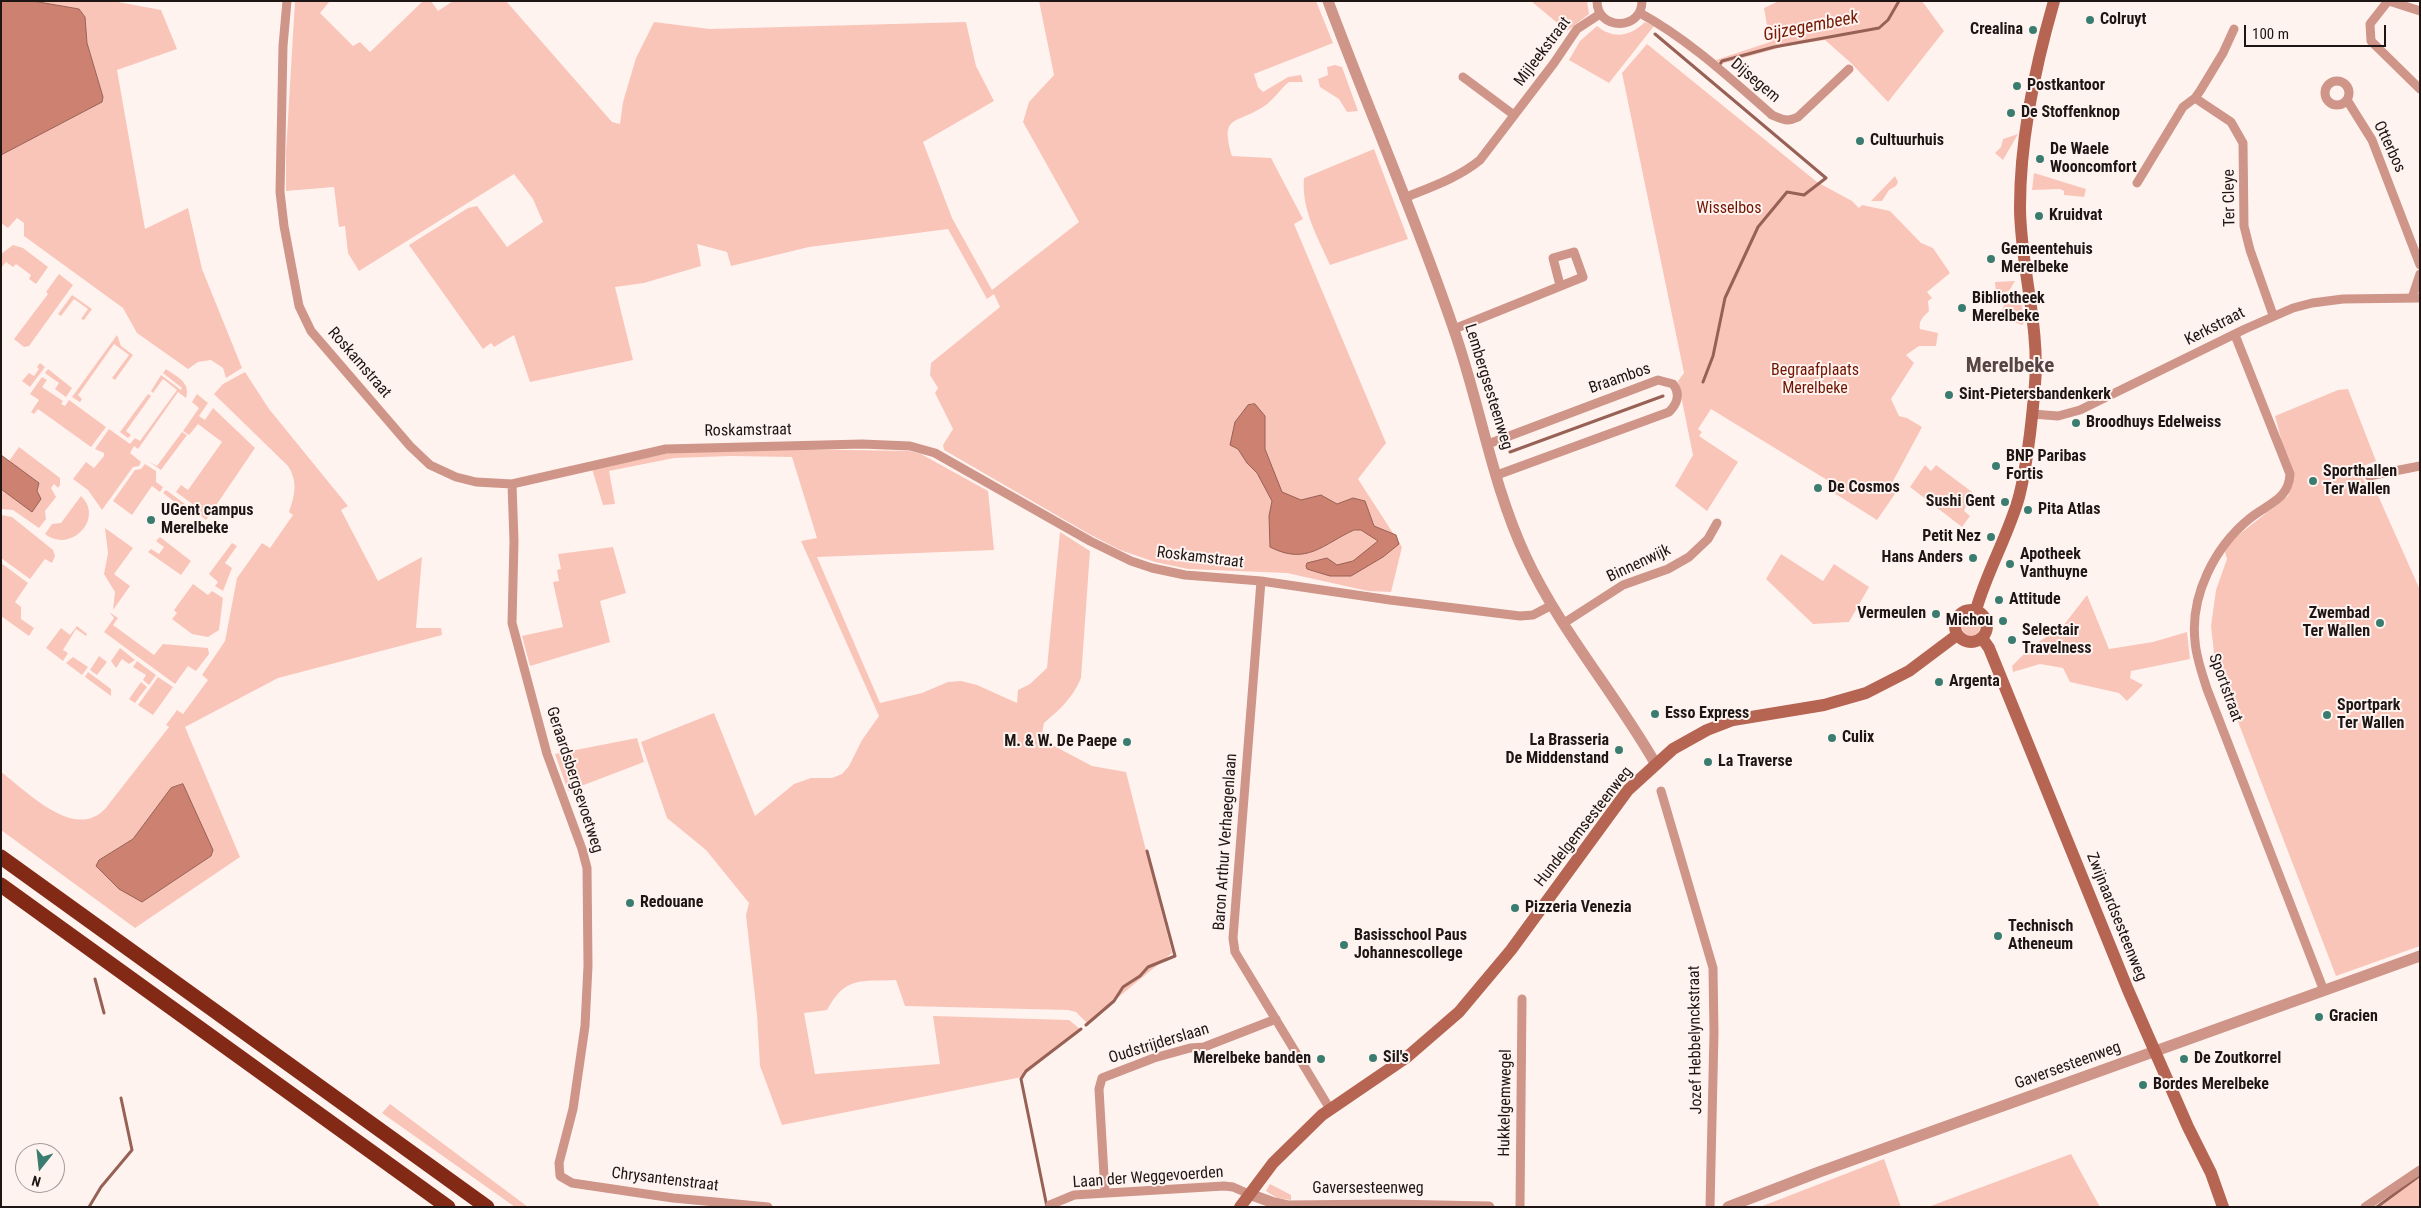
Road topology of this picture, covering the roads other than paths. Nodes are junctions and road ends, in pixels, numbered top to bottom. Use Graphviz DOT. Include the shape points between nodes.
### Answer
graph roads {
  1 [pos="288,1"];
  2 [pos="1328,1"];
  3 [pos="1597,1"];
  4 [pos="1642,1"];
  5 [pos="2054,1"];
  6 [pos="2388,1"];
  7 [pos="2420,11"];
  8 [pos="1640,13"];
  9 [pos="1600,14"];
  10 [pos="2234,29"];
  11 [pos="1848,69"];
  12 [pos="1463,77"];
  13 [pos="2420,88"];
  14 [pos="2196,98"];
  15 [pos="2346,100"];
  16 [pos="1514,114"];
  17 [pos="2137,182"];
  18 [pos="1404,198"];
  19 [pos="2420,265"];
  20 [pos="2420,274"];
  21 [pos="1560,286"];
  22 [pos="2416,298"];
  23 [pos="2273,315"];
  24 [pos="1454,329"];
  25 [pos="2235,335"];
  26 [pos="2032,414"];
  27 [pos="1488,444"];
  28 [pos="2420,466"];
  29 [pos="1497,475"];
  30 [pos="2369,476"];
  31 [pos="512,484"];
  32 [pos="1717,523"];
  33 [pos="1261,580"];
  34 [pos="1552,605"];
  35 [pos="1976,610"];
  36 [pos="1564,623"];
  37 [pos="1957,635"];
  38 [pos="1982,638"];
  39 [pos="1655,763"];
  40 [pos="1661,791"];
  41 [pos="1,857"];
  42 [pos="1,885"];
  43 [pos="2420,956"];
  44 [pos="2324,991"];
  45 [pos="1522,999"];
  46 [pos="1276,1019"];
  47 [pos="2156,1052"];
  48 [pos="1330,1109"];
  49 [pos="2420,1170"];
  50 [pos="560,1176"];
  51 [pos="1105,1193"];
  52 [pos="1249,1194"];
  53 [pos="1050,1205"];
  54 [pos="448,1207"];
  55 [pos="487,1207"];
  56 [pos="768,1207"];
  57 [pos="1240,1207"];
  58 [pos="1489,1207"];
  59 [pos="1520,1207"];
  60 [pos="1710,1207"];
  61 [pos="1728,1207"];
  62 [pos="2223,1207"];
  63 [pos="2365,1207"];
  1 -- 31 [label="street, Roskamstraat" via="283,46 280,192 302,314 318,338 430,465 470,481"];
  2 -- 18 [label="street, Lembergsesteenweg"];
  3 -- 9 [label="street"];
  4 -- 8 [label="street"];
  5 -- 26 [label="main road" via="2031,100 2020,207 2035,367"];
  6 -- 7 [label="street"];
  6 -- 13 [label="street" via="2370,24 2371,41"];
  8 -- 9 [label="street" via="1634,20 1618,25"];
  8 -- 11 [label="street, Dijsegem" via="1657,22 1781,119 1789,121 1798,117"];
  9 -- 16 [label="street, Mijleekstraat" via="1577,29"];
  10 -- 14 [label="street"];
  12 -- 16 [label="street"];
  14 -- 17 [label="street" via="2183,107"];
  14 -- 23 [label="street, Ter Cleye" via="2231,122 2243,143 2244,226"];
  15 -- 19 [label="street, Otterbos" via="2372,140"];
  16 -- 18 [label="street, Mijleekstraat" via="1480,160 1467,171"];
  18 -- 24 [label="street, Lembergsesteenweg"];
  20 -- 22 [label="street"];
  21 -- 24 [label="street"];
  22 -- 23 [label="street, Kerkstraat" via="2328,300"];
  23 -- 25 [label="street, Kerkstraat"];
  24 -- 27 [label="street, Lembergsesteenweg"];
  25 -- 26 [label="street, Kerkstraat" via="2080,410 2058,416"];
  25 -- 44 [label="street, Sportstraat" via="2290,474 2290,484 2285,493 2249,519 2219,551 2207,575 2197,608 2195,640 2205,681"];
  26 -- 35 [label="main road" via="2019,497"];
  27 -- 29 [label="street, Lembergsesteenweg"];
  27 -- 29 [label="street, Braambos" via="1658,380 1673,384 1677,391 1677,400 1669,412"];
  28 -- 30 [label="street"];
  29 -- 34 [label="street, Lembergsesteenweg" via="1525,556"];
  31 -- 33 [label="street, Roskamstraat" via="666,449 862,444 910,446 935,453 1130,561 1185,575"];
  31 -- 50 [label="street, Geraardsbergsevoetweg" via="512,623 547,754 587,868 588,966 584,1026 572,1109 559,1163"];
  32 -- 36 [label="street, Binnenwijk" via="1708,539 1689,557 1668,569 1623,585"];
  33 -- 34 [label="street, Roskamstraat" via="1520,616 1534,615"];
  33 -- 46 [label="street, Baron Arthur Verhaegenlaan" via="1233,938 1235,952"];
  34 -- 36 [label="street, Lembergsesteenweg"];
  35 -- 37 [label="main road" via="1966,610 1957,618"];
  35 -- 38 [label="main road" via="1988,622"];
  36 -- 39 [label="street, Lembergsesteenweg"];
  37 -- 38 [label="main road" via="1971,643"];
  37 -- 39 [label="main road, Hundelgemsesteenweg" via="1909,671 1866,693 1733,720 1673,748"];
  38 -- 47 [label="main road, Zwijnaardsesteenweg" via="1990,648"];
  39 -- 48 [label="main road, Hundelgemsesteenweg" via="1628,790 1511,950 1459,1012 1423,1045"];
  40 -- 60 [label="street, Jozef Hebbelynckstraat" via="1713,968"];
  41 -- 55 [label="highway"];
  42 -- 54 [label="highway"];
  43 -- 44 [label="street, Gaversesteenweg"];
  44 -- 47 [label="street, Gaversesteenweg"];
  45 -- 59 [label="street, Hukkelgemwegel"];
  46 -- 48 [label="street, Baron Arthur Verhaegenlaan"];
  46 -- 51 [label="street, Oudstrijderslaan" via="1204,1047 1154,1058 1102,1078 1099,1089"];
  47 -- 61 [label="street, Gaversesteenweg"];
  47 -- 62 [label="main road, Zwijnaardsesteenweg"];
  48 -- 52 [label="main road, Hundelgemsesteenweg" via="1287,1148"];
  49 -- 63 [label="street"];
  50 -- 56 [label="street, Chrysantenstraat" via="572,1183 585,1185"];
  51 -- 52 [label="street, Laan der Weggevoerden" via="1233,1186"];
  51 -- 53 [label="street, Laan der Weggevoerden" via="1074,1196"];
  52 -- 57 [label="main road, Hundelgemsesteenweg"];
  52 -- 58 [label="street, Gaversesteenweg" via="1288,1206"];
}
